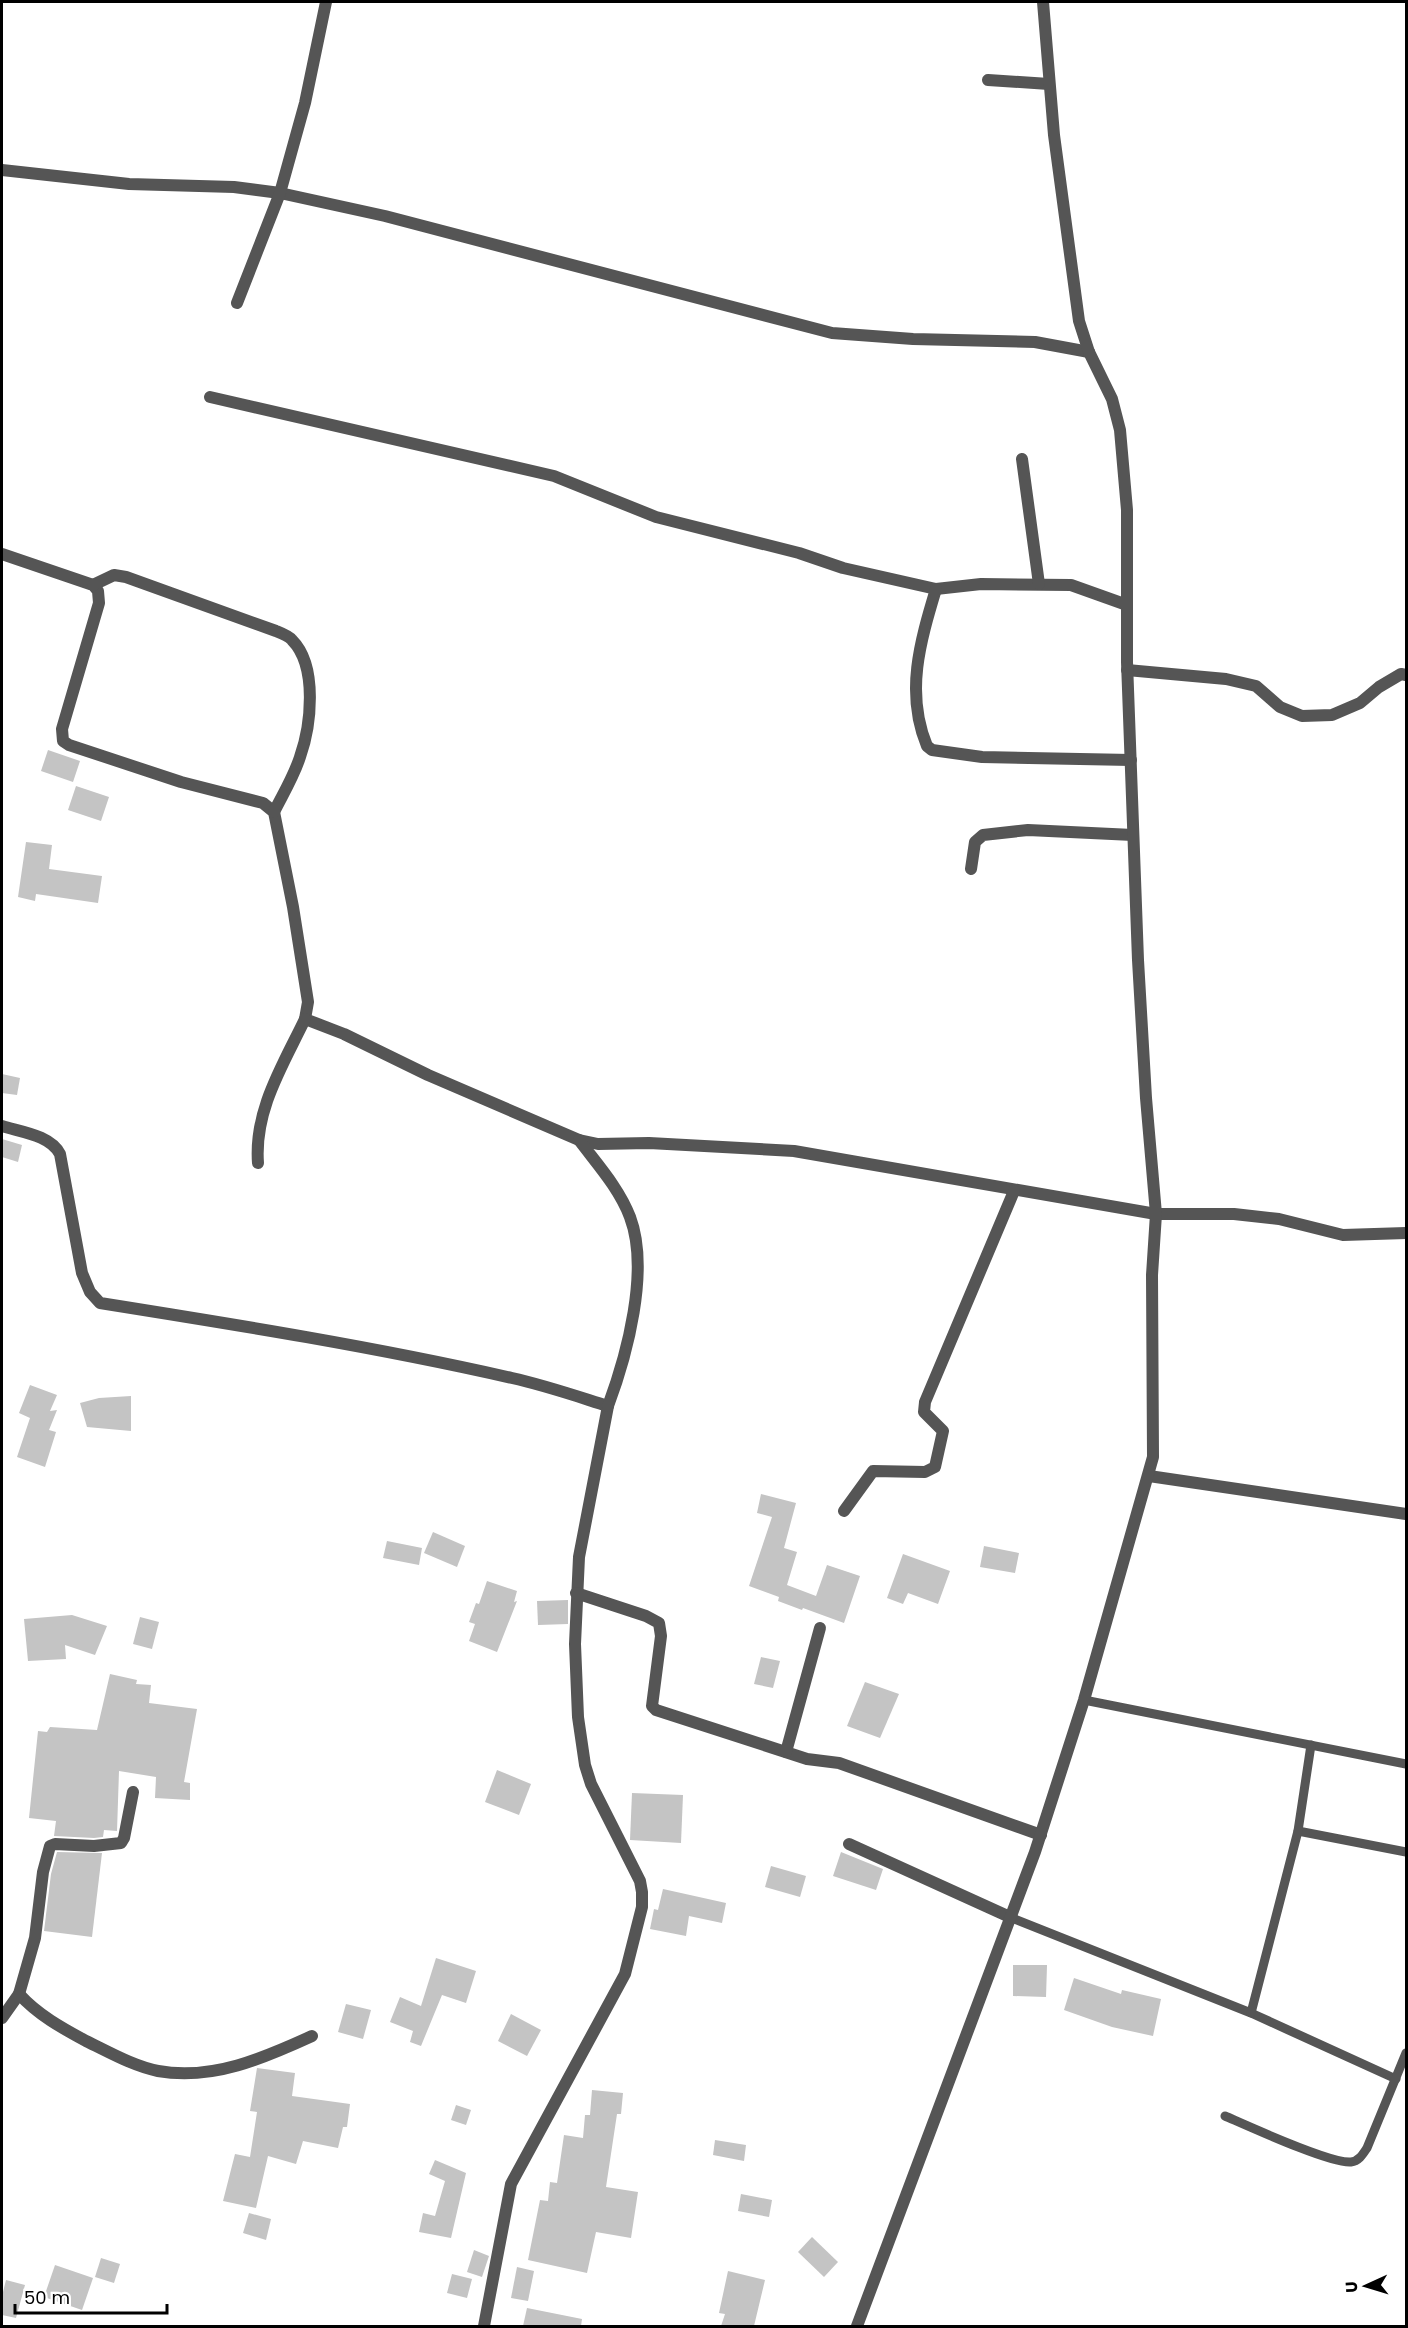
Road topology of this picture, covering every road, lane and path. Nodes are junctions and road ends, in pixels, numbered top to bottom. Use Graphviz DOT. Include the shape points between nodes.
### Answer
graph roads {
  1 [pos="326,2"];
  2 [pos="1043,2"];
  3 [pos="987,80"];
  4 [pos="1049,84"];
  5 [pos="2,170"];
  6 [pos="279,193"];
  7 [pos="237,303"];
  8 [pos="1089,352"];
  9 [pos="210,397"];
  10 [pos="1022,459"];
  11 [pos="2,554"];
  12 [pos="1039,584"];
  13 [pos="93,585"];
  14 [pos="936,589"];
  15 [pos="1127,605"];
  16 [pos="1127,670"];
  17 [pos="1407,675"];
  18 [pos="1131,760"];
  19 [pos="274,812"];
  20 [pos="1133,835"];
  21 [pos="971,869"];
  22 [pos="305,1019"];
  23 [pos="2,1126"];
  24 [pos="579,1140"];
  25 [pos="258,1163"];
  26 [pos="1014,1191"];
  27 [pos="1156,1214"];
  28 [pos="1407,1233"];
  29 [pos="608,1406"];
  30 [pos="1149,1476"];
  31 [pos="844,1511"];
  32 [pos="1407,1514"];
  33 [pos="576,1593"];
  34 [pos="820,1628"];
  35 [pos="1084,1700"];
  36 [pos="1311,1745"];
  37 [pos="786,1752"];
  38 [pos="1407,1764"];
  39 [pos="133,1792"];
  40 [pos="1298,1831"];
  41 [pos="1041,1835"];
  42 [pos="849,1844"];
  43 [pos="1407,1852"];
  44 [pos="1012,1918"];
  45 [pos="19,1994"];
  46 [pos="1251,2013"];
  47 [pos="2,2018"];
  48 [pos="312,2036"];
  49 [pos="1407,2053"];
  50 [pos="1396,2079"];
  51 [pos="1225,2116"];
  52 [pos="484,2326"];
  53 [pos="857,2326"];
  1 -- 6 [label="street" via="305,104"];
  2 -- 4 [label="street"];
  3 -- 4 [label="street"];
  4 -- 8 [label="street" via="1067,241 1079,321"];
  5 -- 6 [label="street" via="129,184 234,187"];
  6 -- 7 [label="street"];
  6 -- 8 [label="street" via="385,216 832,333 1035,342"];
  8 -- 15 [label="street" via="1112,399 1120,430 1127,510"];
  9 -- 14 [label="street" via="554,476 656,517"];
  10 -- 12 [label="street"];
  11 -- 13 [label="street"];
  12 -- 14 [label="street"];
  12 -- 15 [label="street" via="1071,585"];
  13 -- 19 [label="street" via="99,603 62,729 63,741 181,782 263,802"];
  13 -- 19 [label="street" via="114,574 126,577 292,640 304,660 310,685 309,724 300,758"];
  14 -- 18 [label="street" via="924,629 914,692 927,746 982,757"];
  15 -- 16 [label="street"];
  16 -- 17 [label="street" via="1226,679 1256,686 1280,706 1302,716 1332,715 1360,703 1401,674"];
  16 -- 18 [label="street"];
  18 -- 20 [label="street"];
  19 -- 22 [label="street" via="308,1002"];
  20 -- 21 [label="street" via="1028,830 983,835 975,842"];
  20 -- 27 [label="street"];
  22 -- 24 [label="street"];
  22 -- 25 [label="street" via="265,1106 256,1145"];
  23 -- 29 [label="street" via="47,1141 60,1154 82,1273 100,1303 255,1327 513,1378"];
  24 -- 26 [label="street" via="598,1144 794,1151"];
  24 -- 29 [label="street" via="614,1189 630,1217 634,1236 635,1303 620,1373"];
  26 -- 27 [label="street"];
  26 -- 31 [label="street" via="925,1402 924,1412 943,1431 935,1467 925,1472 873,1471"];
  27 -- 28 [label="street" via="1234,1214 1343,1235"];
  27 -- 30 [label="street" via="1152,1275 1154,1457"];
  29 -- 33 [label="street" via="584,1525"];
  30 -- 32 [label="street"];
  30 -- 35 [label="street"];
  33 -- 37 [label="street" via="659,1623 661,1636 652,1706 656,1710"];
  33 -- 52 [label="street" via="578,1717 585,1765 597,1798 640,1881 642,1907 625,1974 511,2184"];
  34 -- 37 [label="street"];
  35 -- 36 [label="lane"];
  35 -- 41 [label="street"];
  36 -- 38 [label="lane"];
  36 -- 40 [label="lane"];
  37 -- 41 [label="street" via="839,1764"];
  39 -- 45 [label="street" via="121,1843 50,1846 35,1938"];
  40 -- 43 [label="lane"];
  40 -- 46 [label="lane"];
  41 -- 44 [label="street"];
  42 -- 44 [label="street"];
  44 -- 46 [label="lane"];
  44 -- 53 [label="street"];
  45 -- 47 [label="street"];
  45 -- 48 [label="street" via="61,2027 116,2056 157,2070 186,2073 233,2067 262,2059"];
  46 -- 50 [label="lane"];
  49 -- 50 [label="lane"];
  50 -- 51 [label="lane" via="1367,2148 1353,2162 1333,2160"];
}
